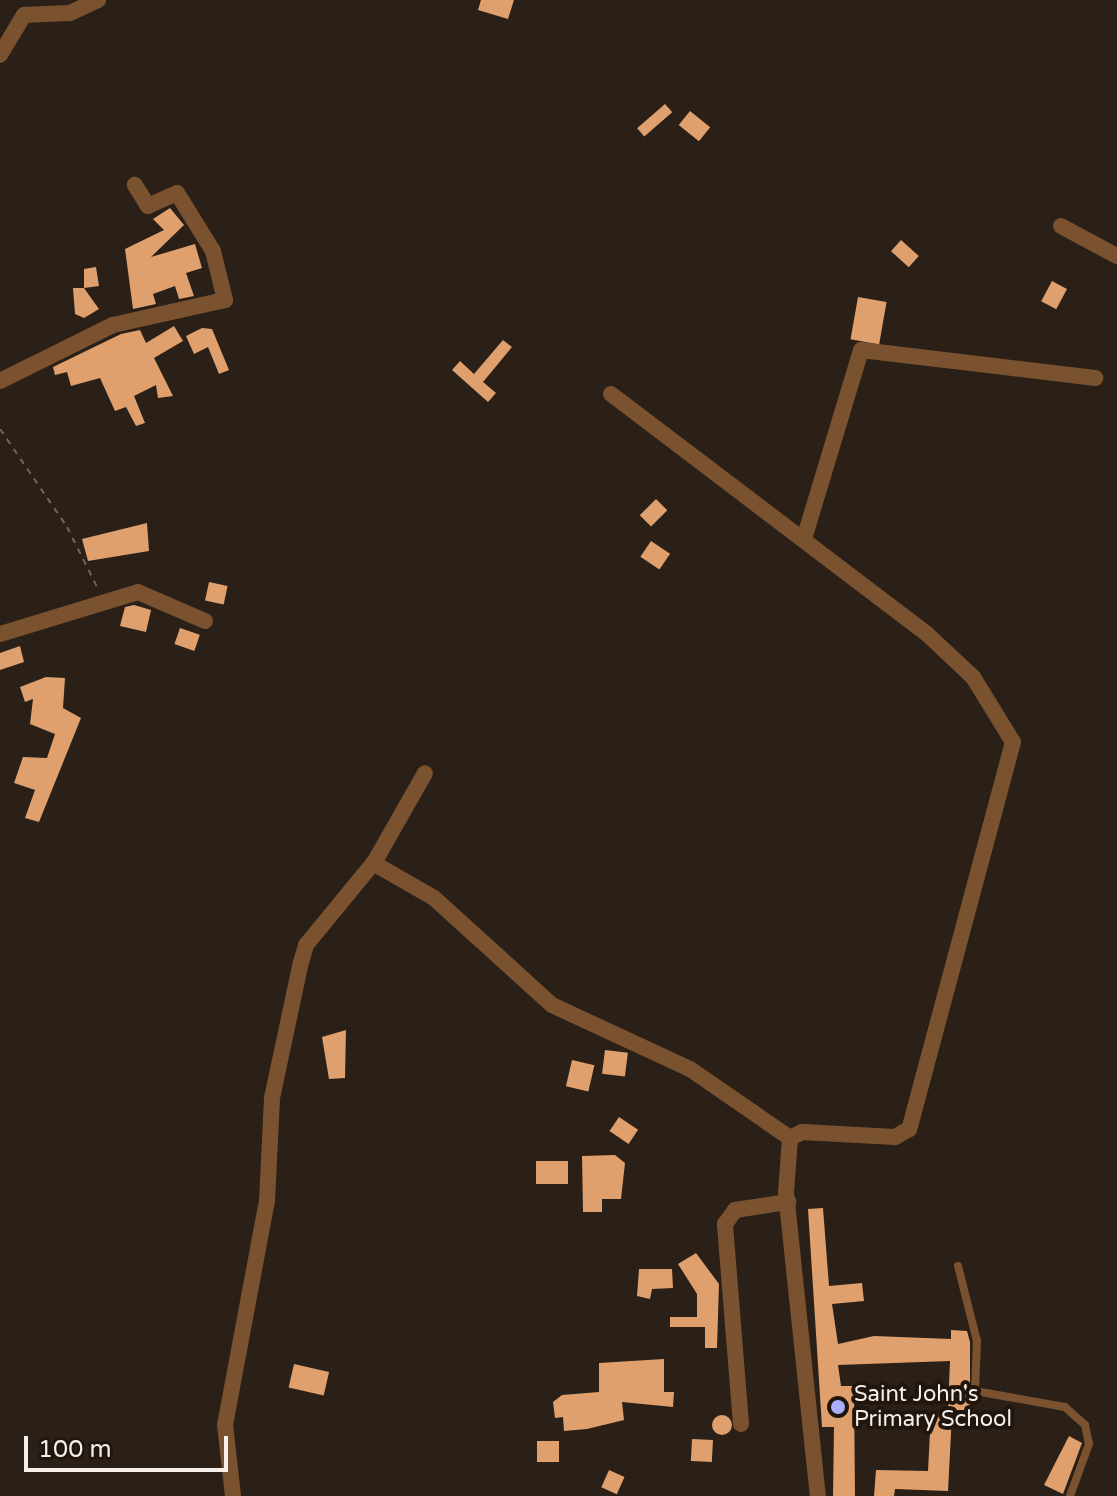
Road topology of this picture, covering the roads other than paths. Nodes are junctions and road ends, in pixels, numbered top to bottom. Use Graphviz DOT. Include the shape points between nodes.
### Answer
graph roads {
  1 [pos="98,0"];
  2 [pos="0,55"];
  3 [pos="135,185"];
  4 [pos="1061,226"];
  5 [pos="1117,256"];
  6 [pos="1095,378"];
  7 [pos="0,381"];
  8 [pos="611,394"];
  9 [pos="804,539"];
  10 [pos="205,621"];
  11 [pos="0,634"];
  12 [pos="425,773"];
  13 [pos="373,863"];
  14 [pos="790,1138"];
  15 [pos="788,1202"];
  16 [pos="958,1266"];
  17 [pos="741,1424"];
  18 [pos="233,1496"];
  19 [pos="818,1496"];
  20 [pos="1070,1496"];
  1 -- 2 [label="street" via="70,13 24,15"];
  3 -- 7 [label="street" via="148,206 177,193 213,251 225,300 113,325"];
  4 -- 5 [label="street"];
  6 -- 9 [label="street" via="861,350"];
  8 -- 9 [label="street"];
  9 -- 14 [label="street" via="973,677 1013,742 909,1129 895,1137 802,1132"];
  10 -- 11 [label="street" via="138,592"];
  12 -- 13 [label="street"];
  13 -- 14 [label="street" via="434,898 552,1005 690,1069"];
  13 -- 18 [label="street" via="313,935 300,966 272,1098 267,1201 225,1425"];
  14 -- 15 [label="street"];
  15 -- 17 [label="street" via="735,1210 725,1224"];
  15 -- 19 [label="street"];
  16 -- 20 [label="lane" via="977,1341 975,1391 1065,1407 1085,1425 1089,1444"];
}
